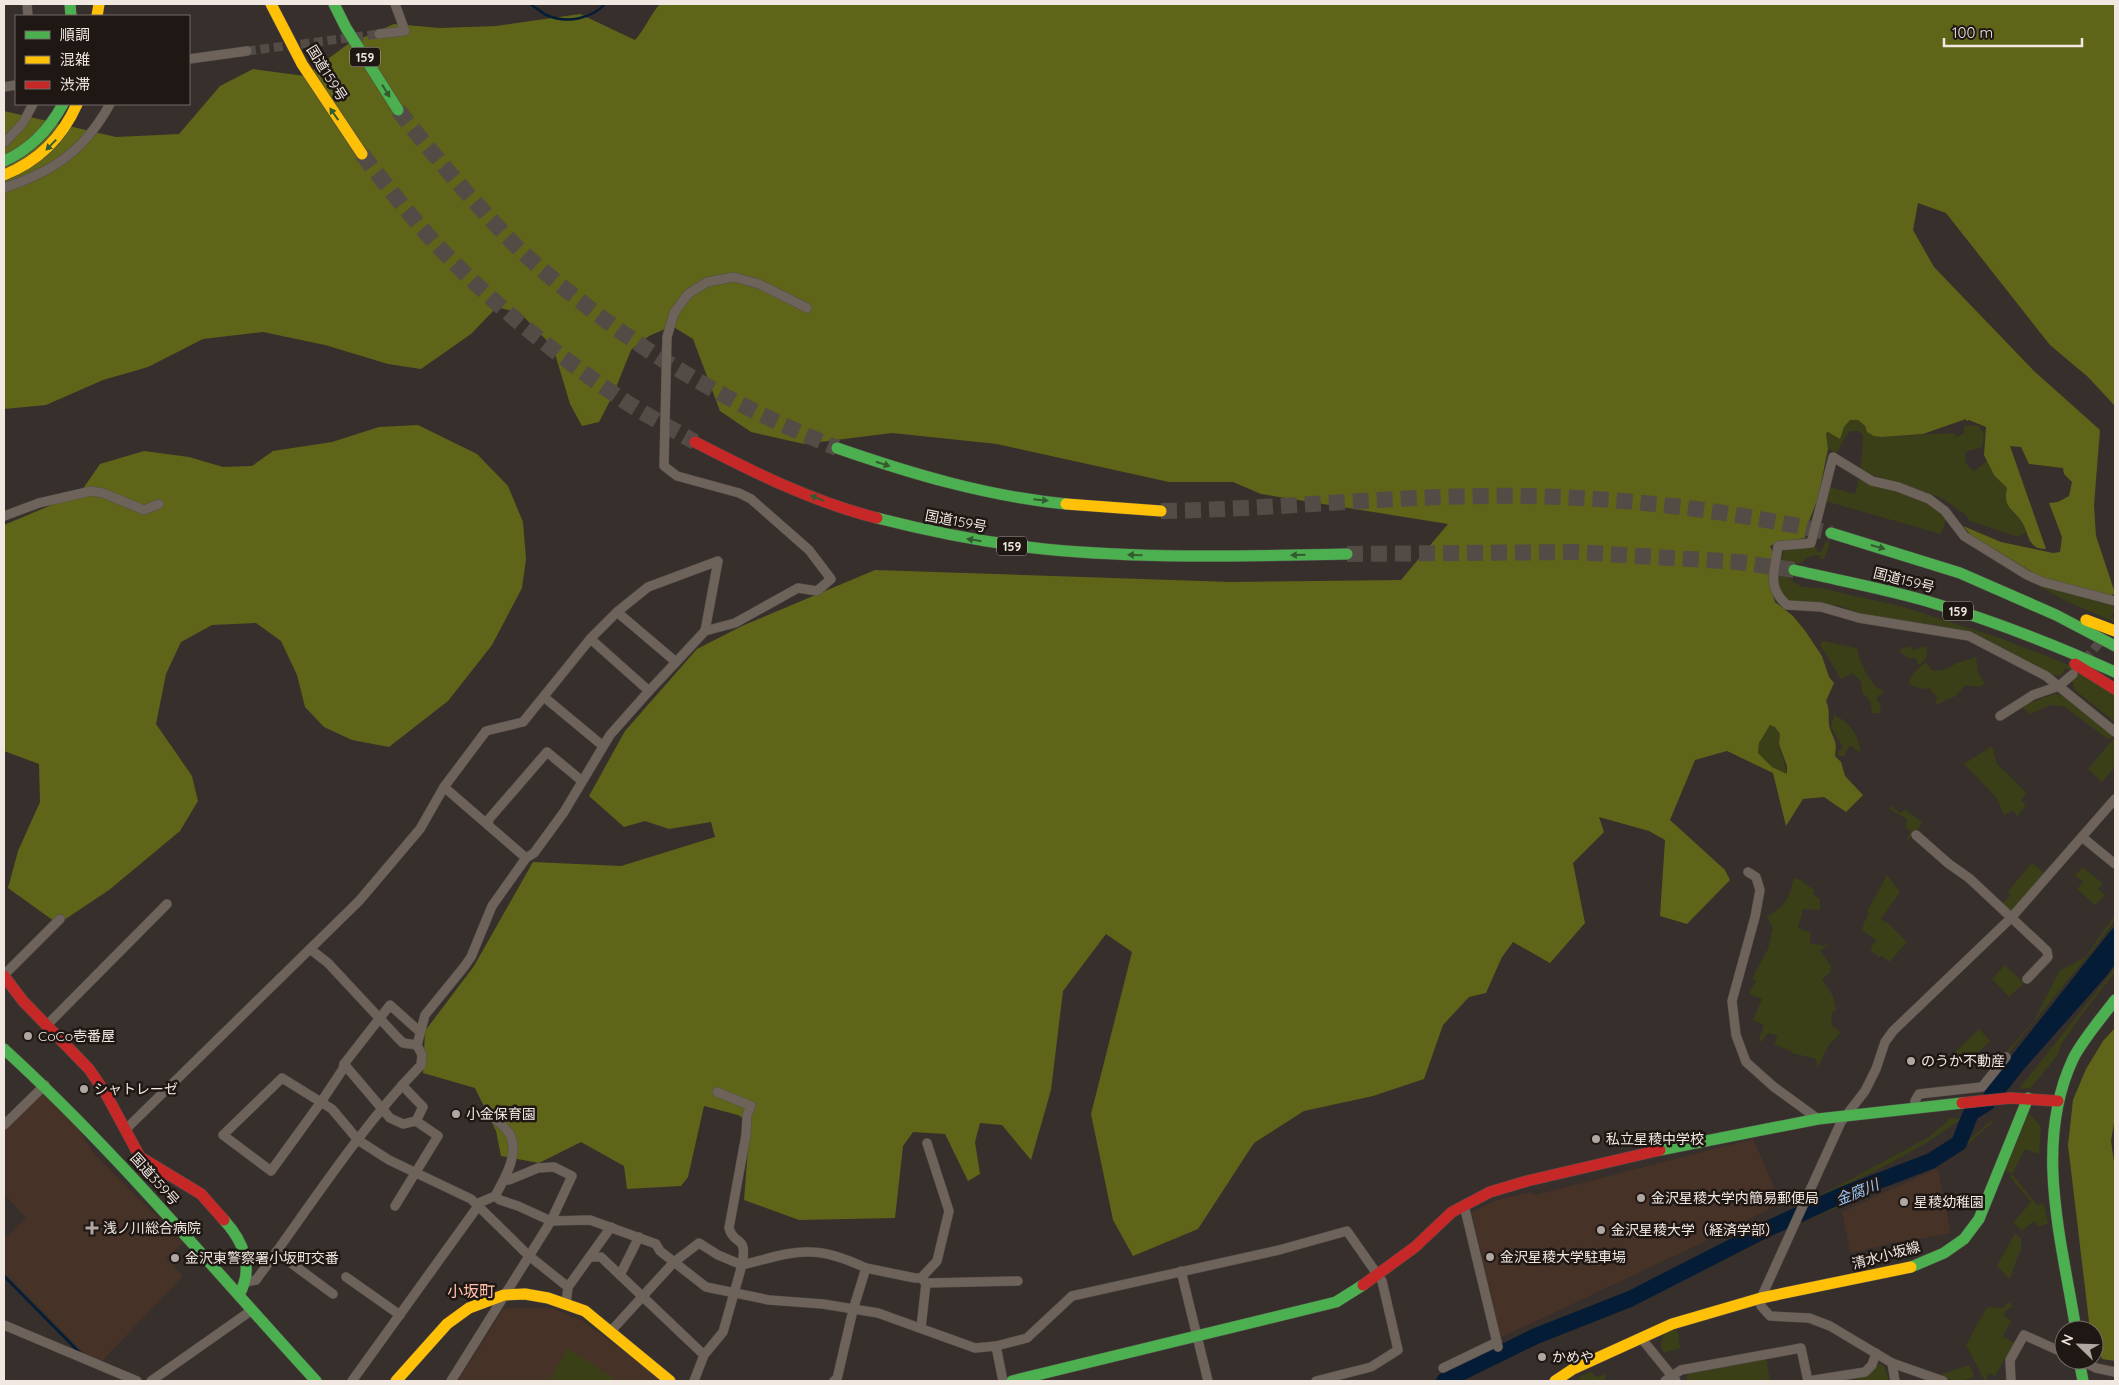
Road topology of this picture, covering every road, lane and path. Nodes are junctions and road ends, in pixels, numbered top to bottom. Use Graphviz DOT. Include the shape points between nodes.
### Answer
graph roads {
  1 [pos="265,4"];
  2 [pos="271,4"];
  3 [pos="334,4"];
  4 [pos="395,4"];
  5 [pos="379,34"];
  6 [pos="247,52"];
  7 [pos="190,59"];
  8 [pos="302,64"];
  9 [pos="32,105"];
  10 [pos="62,105"];
  11 [pos="77,105"];
  12 [pos="109,105"];
  13 [pos="398,110"];
  14 [pos="4,143"];
  15 [pos="362,154"];
  16 [pos="4,161"];
  17 [pos="4,175"];
  18 [pos="4,188"];
  19 [pos="807,308"];
  20 [pos="695,442"];
  21 [pos="837,448"];
  22 [pos="159,504"];
  23 [pos="1161,511"];
  24 [pos="4,516"];
  25 [pos="1831,533"];
  26 [pos="1346,554"];
  27 [pos="1794,570"];
  28 [pos="1960,573"];
  29 [pos="1828,578"];
  30 [pos="2115,601"];
  31 [pos="617,612"];
  32 [pos="705,631"];
  33 [pos="2115,631"];
  34 [pos="591,638"];
  35 [pos="2115,646"];
  36 [pos="676,662"];
  37 [pos="2115,672"];
  38 [pos="2073,674"];
  39 [pos="2059,686"];
  40 [pos="2115,689"];
  41 [pos="649,691"];
  42 [pos="544,697"];
  43 [pos="2000,716"];
  44 [pos="2115,732"];
  45 [pos="603,746"];
  46 [pos="582,781"];
  47 [pos="444,787"];
  48 [pos="2115,799"];
  49 [pos="488,825"];
  50 [pos="1916,835"];
  51 [pos="2082,837"];
  52 [pos="526,858"];
  53 [pos="2115,864"];
  54 [pos="1748,872"];
  55 [pos="167,904"];
  56 [pos="2011,918"];
  57 [pos="60,919"];
  58 [pos="310,949"];
  59 [pos="4,976"];
  60 [pos="2026,979"];
  61 [pos="2115,1000"];
  62 [pos="379,1019"];
  63 [pos="46,1026"];
  64 [pos="420,1032"];
  65 [pos="417,1045"];
  66 [pos="4,1049"];
  67 [pos="2006,1057"];
  68 [pos="344,1064"];
  69 [pos="402,1084"];
  70 [pos="45,1085"];
  71 [pos="717,1092"];
  72 [pos="2028,1098"];
  73 [pos="2058,1101"];
  74 [pos="321,1102"];
  75 [pos="1916,1108"];
  76 [pos="382,1110"];
  77 [pos="486,1112"];
  78 [pos="1846,1115"];
  79 [pos="1818,1119"];
  80 [pos="416,1121"];
  81 [pos="4,1125"];
  82 [pos="125,1130"];
  83 [pos="358,1140"];
  84 [pos="927,1143"];
  85 [pos="137,1154"];
  86 [pos="124,1166"];
  87 [pos="417,1172"];
  88 [pos="504,1180"];
  89 [pos="495,1196"];
  90 [pos="1464,1205"];
  91 [pos="395,1206"];
  92 [pos="478,1206"];
  93 [pos="552,1221"];
  94 [pos="611,1227"];
  95 [pos="639,1238"];
  96 [pos="276,1252"];
  97 [pos="528,1255"];
  98 [pos="590,1257"];
  99 [pos="674,1262"];
  100 [pos="742,1265"];
  101 [pos="866,1268"];
  102 [pos="1181,1271"];
  103 [pos="1378,1274"];
  104 [pos="620,1275"];
  105 [pos="346,1277"];
  106 [pos="924,1281"];
  107 [pos="1018,1281"];
  108 [pos="246,1282"];
  109 [pos="568,1286"];
  110 [pos="734,1293"];
  111 [pos="333,1294"];
  112 [pos="239,1295"];
  113 [pos="504,1295"];
  114 [pos="642,1298"];
  115 [pos="1761,1298"];
  116 [pos="566,1304"];
  117 [pos="252,1310"];
  118 [pos="853,1310"];
  119 [pos="400,1315"];
  120 [pos="2074,1320"];
  121 [pos="4,1325"];
  122 [pos="921,1328"];
  123 [pos="611,1331"];
  124 [pos="1196,1336"];
  125 [pos="1641,1338"];
  126 [pos="996,1346"];
  127 [pos="2054,1348"];
  128 [pos="1876,1354"];
  129 [pos="704,1356"];
  130 [pos="1892,1363"];
  131 [pos="1443,1368"];
  132 [pos="1670,1380"];
  133 [pos="137,1381"];
  134 [pos="151,1381"];
  135 [pos="316,1381"];
  136 [pos="352,1381"];
  137 [pos="396,1381"];
  138 [pos="451,1381"];
  139 [pos="670,1381"];
  140 [pos="694,1381"];
  141 [pos="834,1381"];
  142 [pos="1003,1381"];
  143 [pos="1012,1381"];
  144 [pos="1208,1381"];
  145 [pos="1316,1381"];
  146 [pos="1555,1381"];
  147 [pos="1808,1381"];
  148 [pos="1895,1381"];
  149 [pos="1943,1381"];
  150 [pos="2011,1381"];
  1 -- 8 [label="main road"];
  2 -- 8 [label="main road, 国道159号"];
  3 -- 13 [label="main road, 159, one-way"];
  4 -- 5 [label="street" via="405,30"];
  6 -- 7 [label="street"];
  15 -- 8 [label="main road, 国道159号, one-way"];
  9 -- 14 [label="street" via="23,123"];
  10 -- 16 [label="main road" via="40,138"];
  11 -- 17 [label="main road, one-way" via="69,122 52,144 28,164"];
  12 -- 18 [label="street" via="66,159 35,178"];
  19 -- 32 [label="street" via="759,284 734,277 720,278 688,294 669,325 664,466 678,476 751,498 809,550 831,579 817,592 798,588 735,623"];
  26 -- 20 [label="main road, 国道159号 / 159, one-way" via="1103,554 965,539 825,502"];
  21 -- 23 [label="main road, one-way" via="921,475 1015,498"];
  22 -- 24 [label="street" via="144,510 92,491"];
  25 -- 28 [label="main road, 国道159号, one-way"];
  27 -- 29 [label="main road, 国道159号 / 159"];
  28 -- 33 [label="main road"];
  28 -- 35 [label="main road, 国道159号" via="2056,614"];
  29 -- 37 [label="main road, 国道159号 / 159" via="1964,613 2047,642"];
  29 -- 40 [label="main road, 159" via="2057,654"];
  30 -- 39 [label="street" via="2027,575 1964,536 1945,511 1929,499 1872,481 1833,457 1811,543 1778,546 1773,583 1775,593 1783,602 1969,636"];
  31 -- 32 [label="street" via="648,588 718,561"];
  31 -- 34 [label="street"];
  31 -- 36 [label="street"];
  32 -- 36 [label="street"];
  34 -- 41 [label="street"];
  34 -- 42 [label="street"];
  36 -- 41 [label="street"];
  38 -- 39 [label="street"];
  39 -- 43 [label="street" via="2033,695"];
  39 -- 44 [label="street"];
  41 -- 45 [label="street"];
  42 -- 45 [label="street"];
  42 -- 47 [label="street" via="523,722 486,731"];
  45 -- 46 [label="street"];
  46 -- 49 [label="street" via="547,752 489,819"];
  46 -- 52 [label="street" via="564,812 534,853"];
  47 -- 49 [label="street"];
  47 -- 58 [label="street" via="420,829 359,901"];
  48 -- 51 [label="street"];
  49 -- 52 [label="street"];
  50 -- 56 [label="street"];
  51 -- 53 [label="street"];
  51 -- 56 [label="street"];
  52 -- 64 [label="street" via="492,906 464,967 425,1015"];
  54 -- 79 [label="street" via="1756,877 1760,890 1732,1001 1736,1034 1746,1062"];
  55 -- 63 [label="street"];
  56 -- 60 [label="street" via="2047,951 2048,956"];
  56 -- 78 [label="street" via="1893,1031 1864,1091"];
  57 -- 59 [label="street"];
  58 -- 62 [label="street" via="328,963"];
  58 -- 82 [label="street"];
  59 -- 63 [label="main road"];
  61 -- 73 [label="main road" via="2073,1058"];
  62 -- 64 [label="street" via="390,1005"];
  62 -- 65 [label="street" via="403,1043"];
  62 -- 68 [label="street"];
  63 -- 82 [label="main road" via="89,1069"];
  64 -- 65 [label="street"];
  65 -- 69 [label="street" via="422,1055 421,1065"];
  66 -- 70 [label="main road, 国道359号"];
  67 -- 75 [label="street" via="1982,1087 1919,1094"];
  68 -- 74 [label="street" via="344,1070"];
  68 -- 76 [label="street"];
  69 -- 76 [label="street"];
  69 -- 80 [label="street" via="423,1107"];
  70 -- 81 [label="street"];
  70 -- 86 [label="main road, 国道359号"];
  71 -- 100 [label="street" via="751,1106 728,1228 743,1244"];
  72 -- 73 [label="main road"];
  72 -- 75 [label="main road"];
  72 -- 115 [label="main road, 清水小坂線" via="1978,1219 1964,1239 1944,1253 1904,1269"];
  73 -- 120 [label="main road" via="2051,1164"];
  74 -- 74 [label="street" via="271,1171 223,1136 282,1078"];
  74 -- 83 [label="street" via="332,1109"];
  75 -- 78 [label="main road"];
  76 -- 80 [label="street" via="404,1124"];
  76 -- 83 [label="street"];
  77 -- 88 [label="street" via="510,1135 513,1151"];
  78 -- 79 [label="main road"];
  78 -- 115 [label="street"];
  79 -- 90 [label="main road" via="1701,1141 1527,1181 1490,1192"];
  80 -- 87 [label="street" via="438,1136"];
  82 -- 85 [label="main road"];
  83 -- 87 [label="street"];
  83 -- 96 [label="street"];
  84 -- 106 [label="street" via="949,1211 936,1261"];
  85 -- 86 [label="street"];
  85 -- 108 [label="main road" via="201,1194 232,1230 245,1256"];
  86 -- 112 [label="main road, 国道359号"];
  87 -- 91 [label="street"];
  87 -- 92 [label="street" via="471,1199"];
  88 -- 89 [label="street"];
  88 -- 93 [label="street" via="538,1168 554,1167 572,1176"];
  89 -- 92 [label="street"];
  89 -- 93 [label="street"];
  90 -- 103 [label="main road"];
  90 -- 131 [label="street" via="1497,1344"];
  92 -- 97 [label="street"];
  92 -- 119 [label="street"];
  93 -- 94 [label="street" via="590,1220"];
  93 -- 97 [label="street"];
  94 -- 95 [label="street"];
  94 -- 98 [label="street"];
  95 -- 99 [label="street" via="656,1244"];
  95 -- 104 [label="street"];
  96 -- 108 [label="street" via="256,1280"];
  96 -- 111 [label="street"];
  97 -- 109 [label="street"];
  97 -- 113 [label="street"];
  98 -- 104 [label="street" via="601,1257"];
  98 -- 109 [label="street"];
  99 -- 100 [label="street" via="699,1243"];
  99 -- 110 [label="street" via="706,1287"];
  99 -- 114 [label="street"];
  100 -- 101 [label="street" via="812,1252"];
  100 -- 110 [label="street"];
  101 -- 106 [label="street"];
  101 -- 118 [label="street"];
  102 -- 103 [label="street" via="1280,1250 1347,1231"];
  102 -- 124 [label="street"];
  102 -- 126 [label="street" via="1072,1296 1027,1338"];
  103 -- 124 [label="main road" via="1336,1302"];
  103 -- 145 [label="street" via="1398,1350 1371,1367"];
  104 -- 114 [label="street"];
  105 -- 119 [label="street"];
  106 -- 107 [label="street"];
  106 -- 122 [label="street"];
  108 -- 112 [label="main road"];
  109 -- 116 [label="street"];
  110 -- 118 [label="street"];
  110 -- 129 [label="street" via="723,1332"];
  112 -- 117 [label="main road, 国道359号"];
  113 -- 116 [label="main road" via="525,1294"];
  113 -- 137 [label="main road" via="469,1308 447,1324"];
  113 -- 138 [label="street"];
  114 -- 123 [label="street"];
  114 -- 129 [label="street"];
  115 -- 125 [label="main road, 清水小坂線" via="1672,1324"];
  115 -- 128 [label="street" via="1761,1306 1770,1316 1809,1318 1830,1326"];
  116 -- 123 [label="main road" via="585,1311"];
  117 -- 134 [label="street"];
  117 -- 135 [label="main road, 国道359号"];
  118 -- 122 [label="street" via="878,1313"];
  118 -- 141 [label="street"];
  119 -- 136 [label="street"];
  121 -- 133 [label="street"];
  122 -- 126 [label="street" via="975,1348"];
  123 -- 139 [label="main road"];
  124 -- 143 [label="main road"];
  124 -- 144 [label="street"];
  125 -- 132 [label="street"];
  125 -- 146 [label="main road, 清水小坂線"];
  126 -- 142 [label="street"];
  127 -- 150 [label="street" via="2024,1335 2010,1360"];
  128 -- 130 [label="street"];
  128 -- 147 [label="street" via="1865,1372"];
  129 -- 140 [label="street"];
  130 -- 148 [label="street"];
  130 -- 149 [label="street"];
  132 -- 147 [label="street" via="1681,1370 1801,1348"];
}
